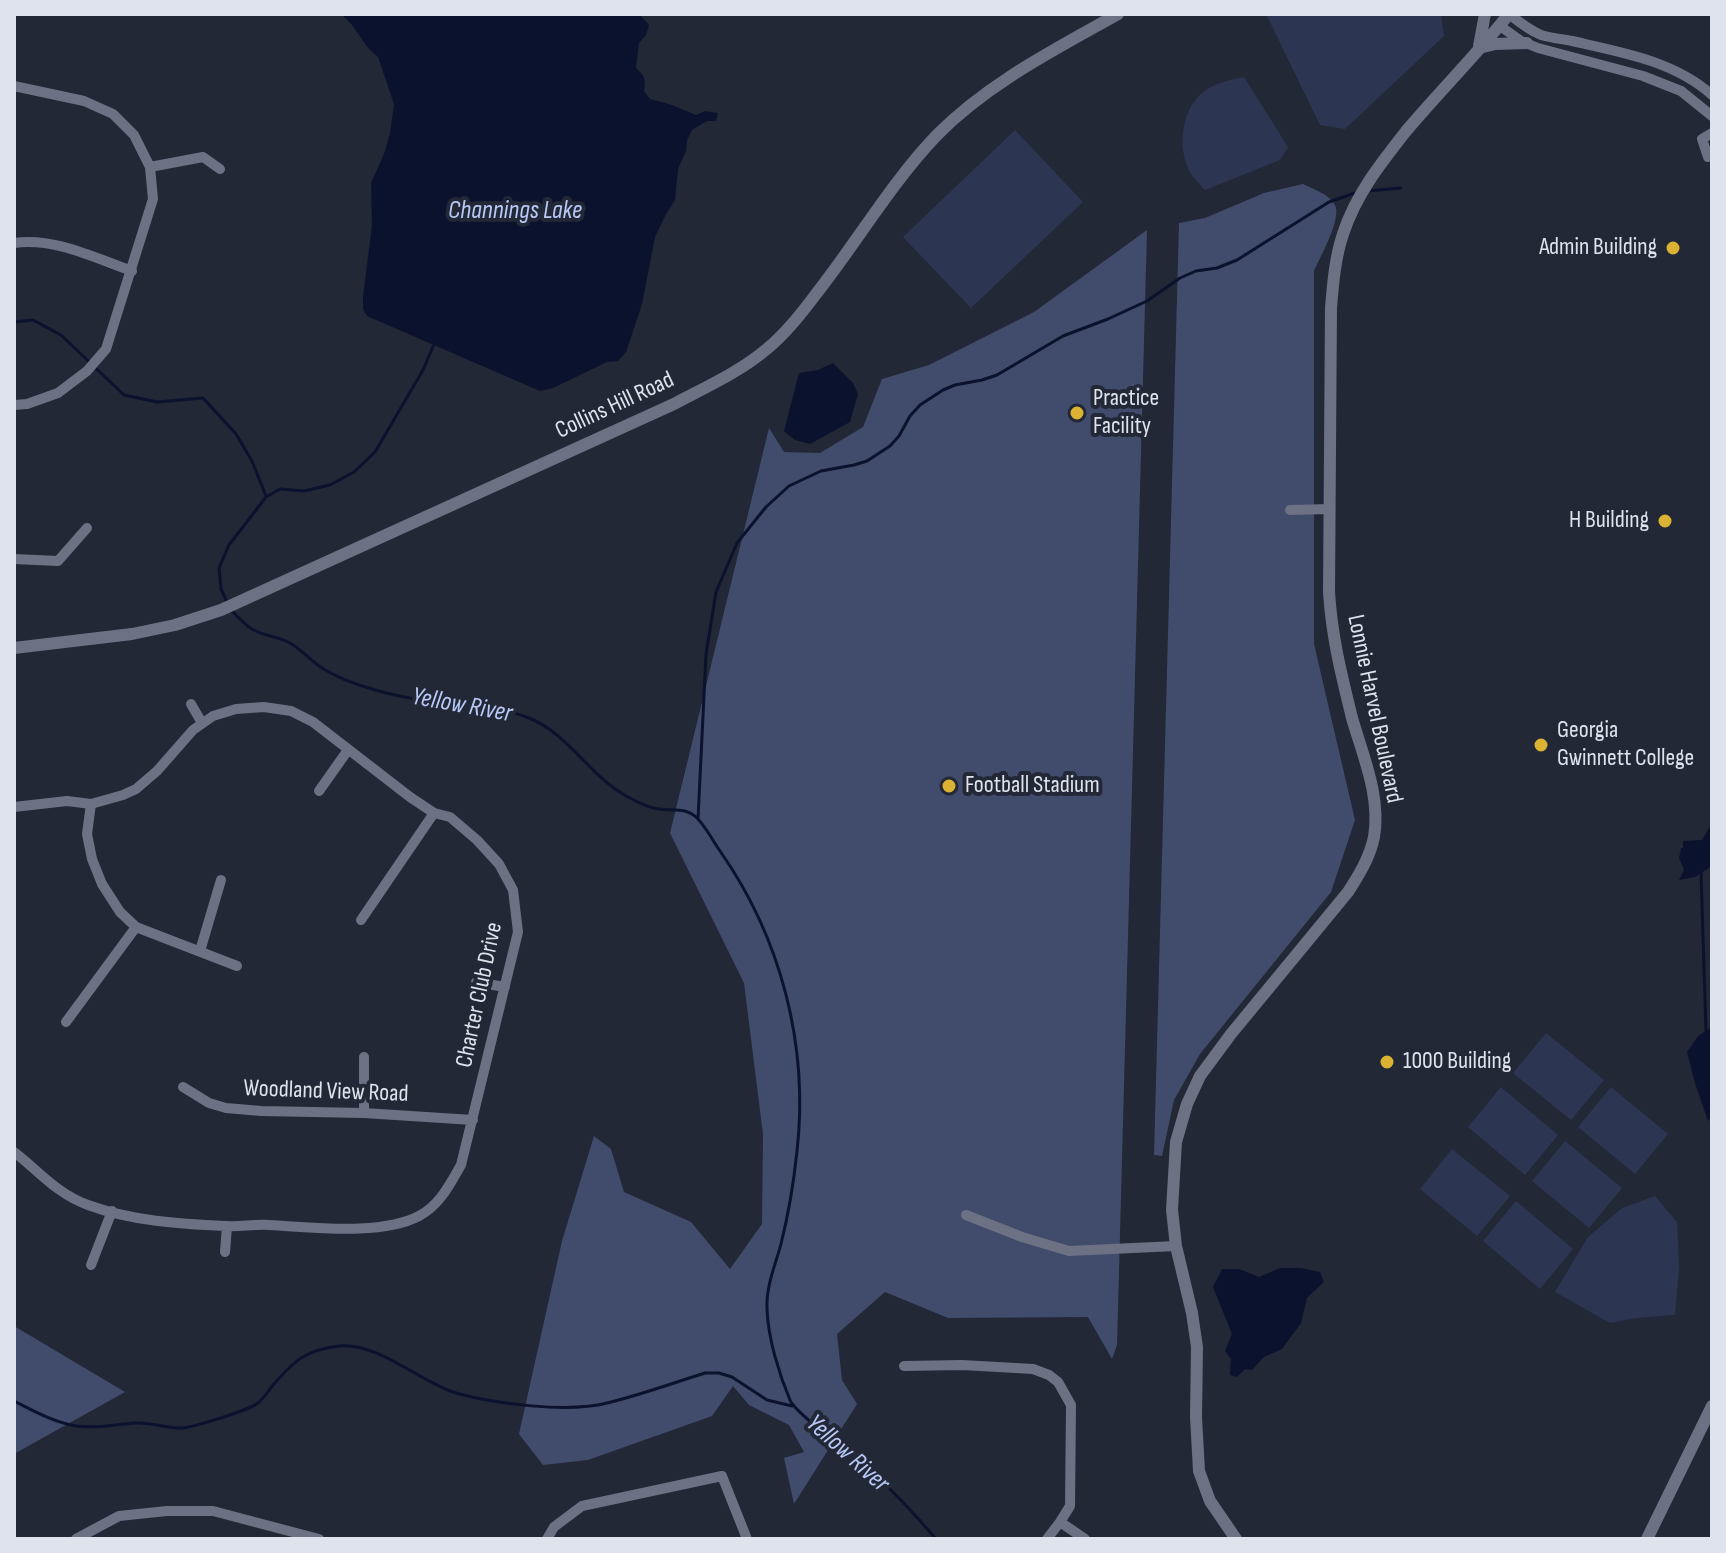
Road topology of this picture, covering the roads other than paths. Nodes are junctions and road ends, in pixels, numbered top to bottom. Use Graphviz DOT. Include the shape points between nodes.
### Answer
graph roads {
  1 [pos="1118,14"];
  2 [pos="1487,14"];
  3 [pos="1509,14"];
  4 [pos="1500,26"];
  5 [pos="1527,43"];
  6 [pos="1479,48"];
  7 [pos="14,86"];
  8 [pos="1712,95"];
  9 [pos="1712,116"];
  10 [pos="1707,136"];
  11 [pos="1712,156"];
  12 [pos="150,167"];
  13 [pos="220,169"];
  14 [pos="14,243"];
  15 [pos="132,271"];
  16 [pos="14,405"];
  17 [pos="1330,509"];
  18 [pos="1290,510"];
  19 [pos="87,528"];
  20 [pos="14,559"];
  21 [pos="14,648"];
  22 [pos="191,704"];
  23 [pos="202,723"];
  24 [pos="348,750"];
  25 [pos="319,791"];
  26 [pos="91,804"];
  27 [pos="14,807"];
  28 [pos="434,813"];
  29 [pos="221,880"];
  30 [pos="361,920"];
  31 [pos="136,927"];
  32 [pos="200,951"];
  33 [pos="237,966"];
  34 [pos="476,982"];
  35 [pos="505,987"];
  36 [pos="66,1022"];
  37 [pos="364,1057"];
  38 [pos="183,1087"];
  39 [pos="364,1113"];
  40 [pos="473,1120"];
  41 [pos="14,1152"];
  42 [pos="112,1211"];
  43 [pos="966,1215"];
  44 [pos="227,1226"];
  45 [pos="1176,1246"];
  46 [pos="225,1252"];
  47 [pos="91,1265"];
  48 [pos="904,1366"];
  49 [pos="1712,1406"];
  50 [pos="1060,1522"];
  51 [pos="76,1539"];
  52 [pos="319,1539"];
  53 [pos="547,1539"];
  54 [pos="747,1539"];
  55 [pos="1047,1539"];
  56 [pos="1085,1539"];
  57 [pos="1236,1539"];
  58 [pos="1647,1539"];
  1 -- 21 [label="street, Collins Hill Road" via="998,85 938,134 797,319 736,371 221,610 132,634"];
  2 -- 4 [label="street"];
  2 -- 6 [label="street"];
  3 -- 4 [label="street, Lonnie Harvel Boulevard"];
  3 -- 8 [label="street" via="1541,35 1661,64"];
  4 -- 5 [label="street"];
  4 -- 6 [label="street, Lonnie Harvel Boulevard"];
  5 -- 6 [label="street"];
  5 -- 9 [label="street" via="1643,76 1681,91"];
  6 -- 17 [label="street, Lonnie Harvel Boulevard" via="1377,167 1343,234 1331,308"];
  7 -- 12 [label="street" via="84,101 113,114 134,135"];
  10 -- 11 [label="street" via="1708,157"];
  12 -- 13 [label="street" via="203,157"];
  12 -- 15 [label="street" via="153,199"];
  14 -- 15 [label="street" via="57,245"];
  15 -- 16 [label="street" via="106,349 87,371 58,393"];
  17 -- 18 [label="street"];
  17 -- 45 [label="street, Lonnie Harvel Boulevard" via="1332,632 1375,799 1374,836 1348,892 1231,1034 1192,1091 1174,1156"];
  19 -- 20 [label="street" via="58,561"];
  22 -- 23 [label="street"];
  23 -- 24 [label="street, Charter Club Drive" via="236,709 291,711"];
  23 -- 26 [label="street, Charter Club Drive" via="136,789"];
  24 -- 25 [label="street"];
  24 -- 28 [label="street, Charter Club Drive"];
  26 -- 27 [label="street, Charter Club Drive"];
  26 -- 31 [label="street" via="87,834 92,859 120,912"];
  28 -- 30 [label="street"];
  28 -- 35 [label="street, Charter Club Drive" via="450,817 477,840 513,890 518,932"];
  29 -- 32 [label="street"];
  31 -- 32 [label="street"];
  31 -- 36 [label="street"];
  32 -- 33 [label="street"];
  34 -- 35 [label="street"];
  35 -- 40 [label="street, Charter Club Drive"];
  37 -- 39 [label="street"];
  38 -- 39 [label="street, Woodland View Road" via="226,1108"];
  39 -- 40 [label="street, Woodland View Road"];
  40 -- 44 [label="street, Charter Club Drive" via="461,1165 445,1194 422,1215 380,1228"];
  41 -- 42 [label="street, Charter Club Drive" via="62,1193"];
  42 -- 44 [label="street, Charter Club Drive"];
  42 -- 47 [label="street"];
  43 -- 45 [label="street" via="1069,1251"];
  44 -- 46 [label="street"];
  45 -- 57 [label="street, Lonnie Harvel Boulevard" via="1197,1347 1199,1471 1210,1501"];
  48 -- 50 [label="street" via="1033,1369 1058,1382 1071,1405 1070,1506"];
  49 -- 58 [label="street"];
  50 -- 55 [label="street"];
  50 -- 56 [label="street"];
  51 -- 52 [label="street" via="119,1516 213,1511"];
  53 -- 54 [label="street" via="582,1506 722,1476"];
}
